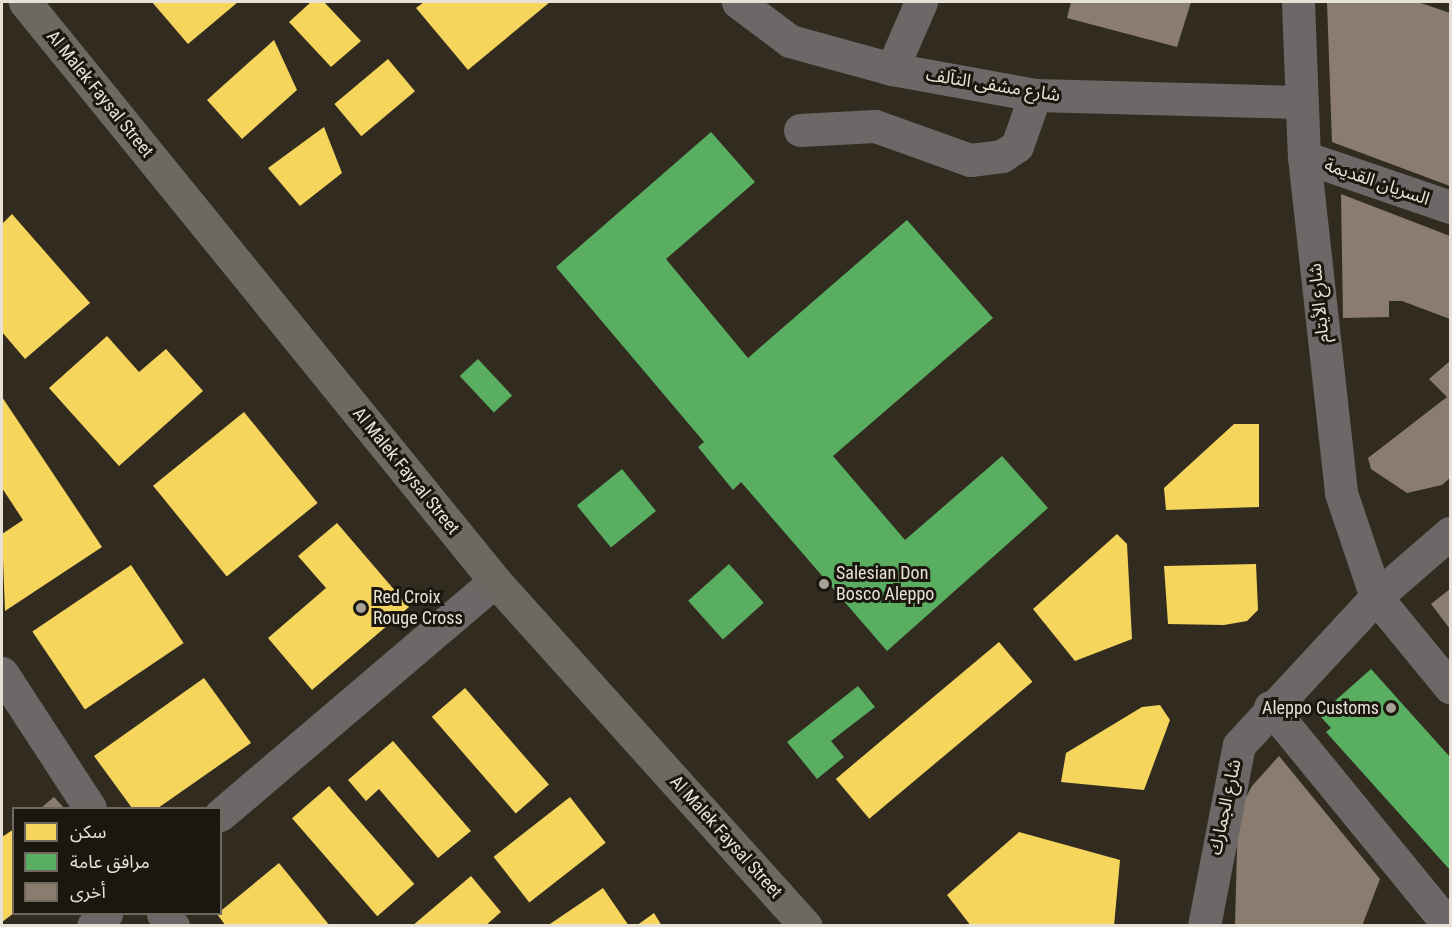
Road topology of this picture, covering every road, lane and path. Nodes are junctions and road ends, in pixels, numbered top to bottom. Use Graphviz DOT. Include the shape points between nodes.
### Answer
graph roads {
  1 [pos="25,2"];
  2 [pos="738,2"];
  3 [pos="921,2"];
  4 [pos="1298,2"];
  5 [pos="892,69"];
  6 [pos="1035,95"];
  7 [pos="1301,102"];
  8 [pos="800,130"];
  9 [pos="1304,157"];
  10 [pos="1450,207"];
  11 [pos="1450,533"];
  12 [pos="495,581"];
  13 [pos="1376,597"];
  14 [pos="2,673"];
  15 [pos="1450,687"];
  16 [pos="1270,707"];
  17 [pos="89,807"];
  18 [pos="222,813"];
  19 [pos="105,915"];
  20 [pos="93,926"];
  21 [pos="806,926"];
  22 [pos="1204,926"];
  23 [pos="1449,926"];
  1 -- 12 [label="main road, Al Malek Faysal Street"];
  2 -- 5 [label="street, شارع مشفى التآلف" via="790,41"];
  3 -- 5 [label="street"];
  4 -- 7 [label="street, شارع الأيتام"];
  5 -- 6 [label="street, شارع مشفى التآلف"];
  6 -- 7 [label="street, شارع مشفى التآلف"];
  6 -- 8 [label="street" via="1017,146 1002,156 970,160 875,126"];
  7 -- 9 [label="street, شارع الأيتام"];
  9 -- 10 [label="street, السريان القديمة"];
  9 -- 13 [label="street, شارع الأيتام" via="1335,457 1350,529"];
  11 -- 13 [label="street, شارع الجمارك"];
  12 -- 18 [label="street"];
  12 -- 21 [label="main road, Al Malek Faysal Street"];
  13 -- 15 [label="street, شارع الأيتام"];
  13 -- 16 [label="street, شارع الجمارك"];
  14 -- 17 [label="street"];
  16 -- 22 [label="street, شارع الجمارك" via="1239,745"];
  16 -- 23 [label="street"];
  19 -- 20 [label="street"];
}
